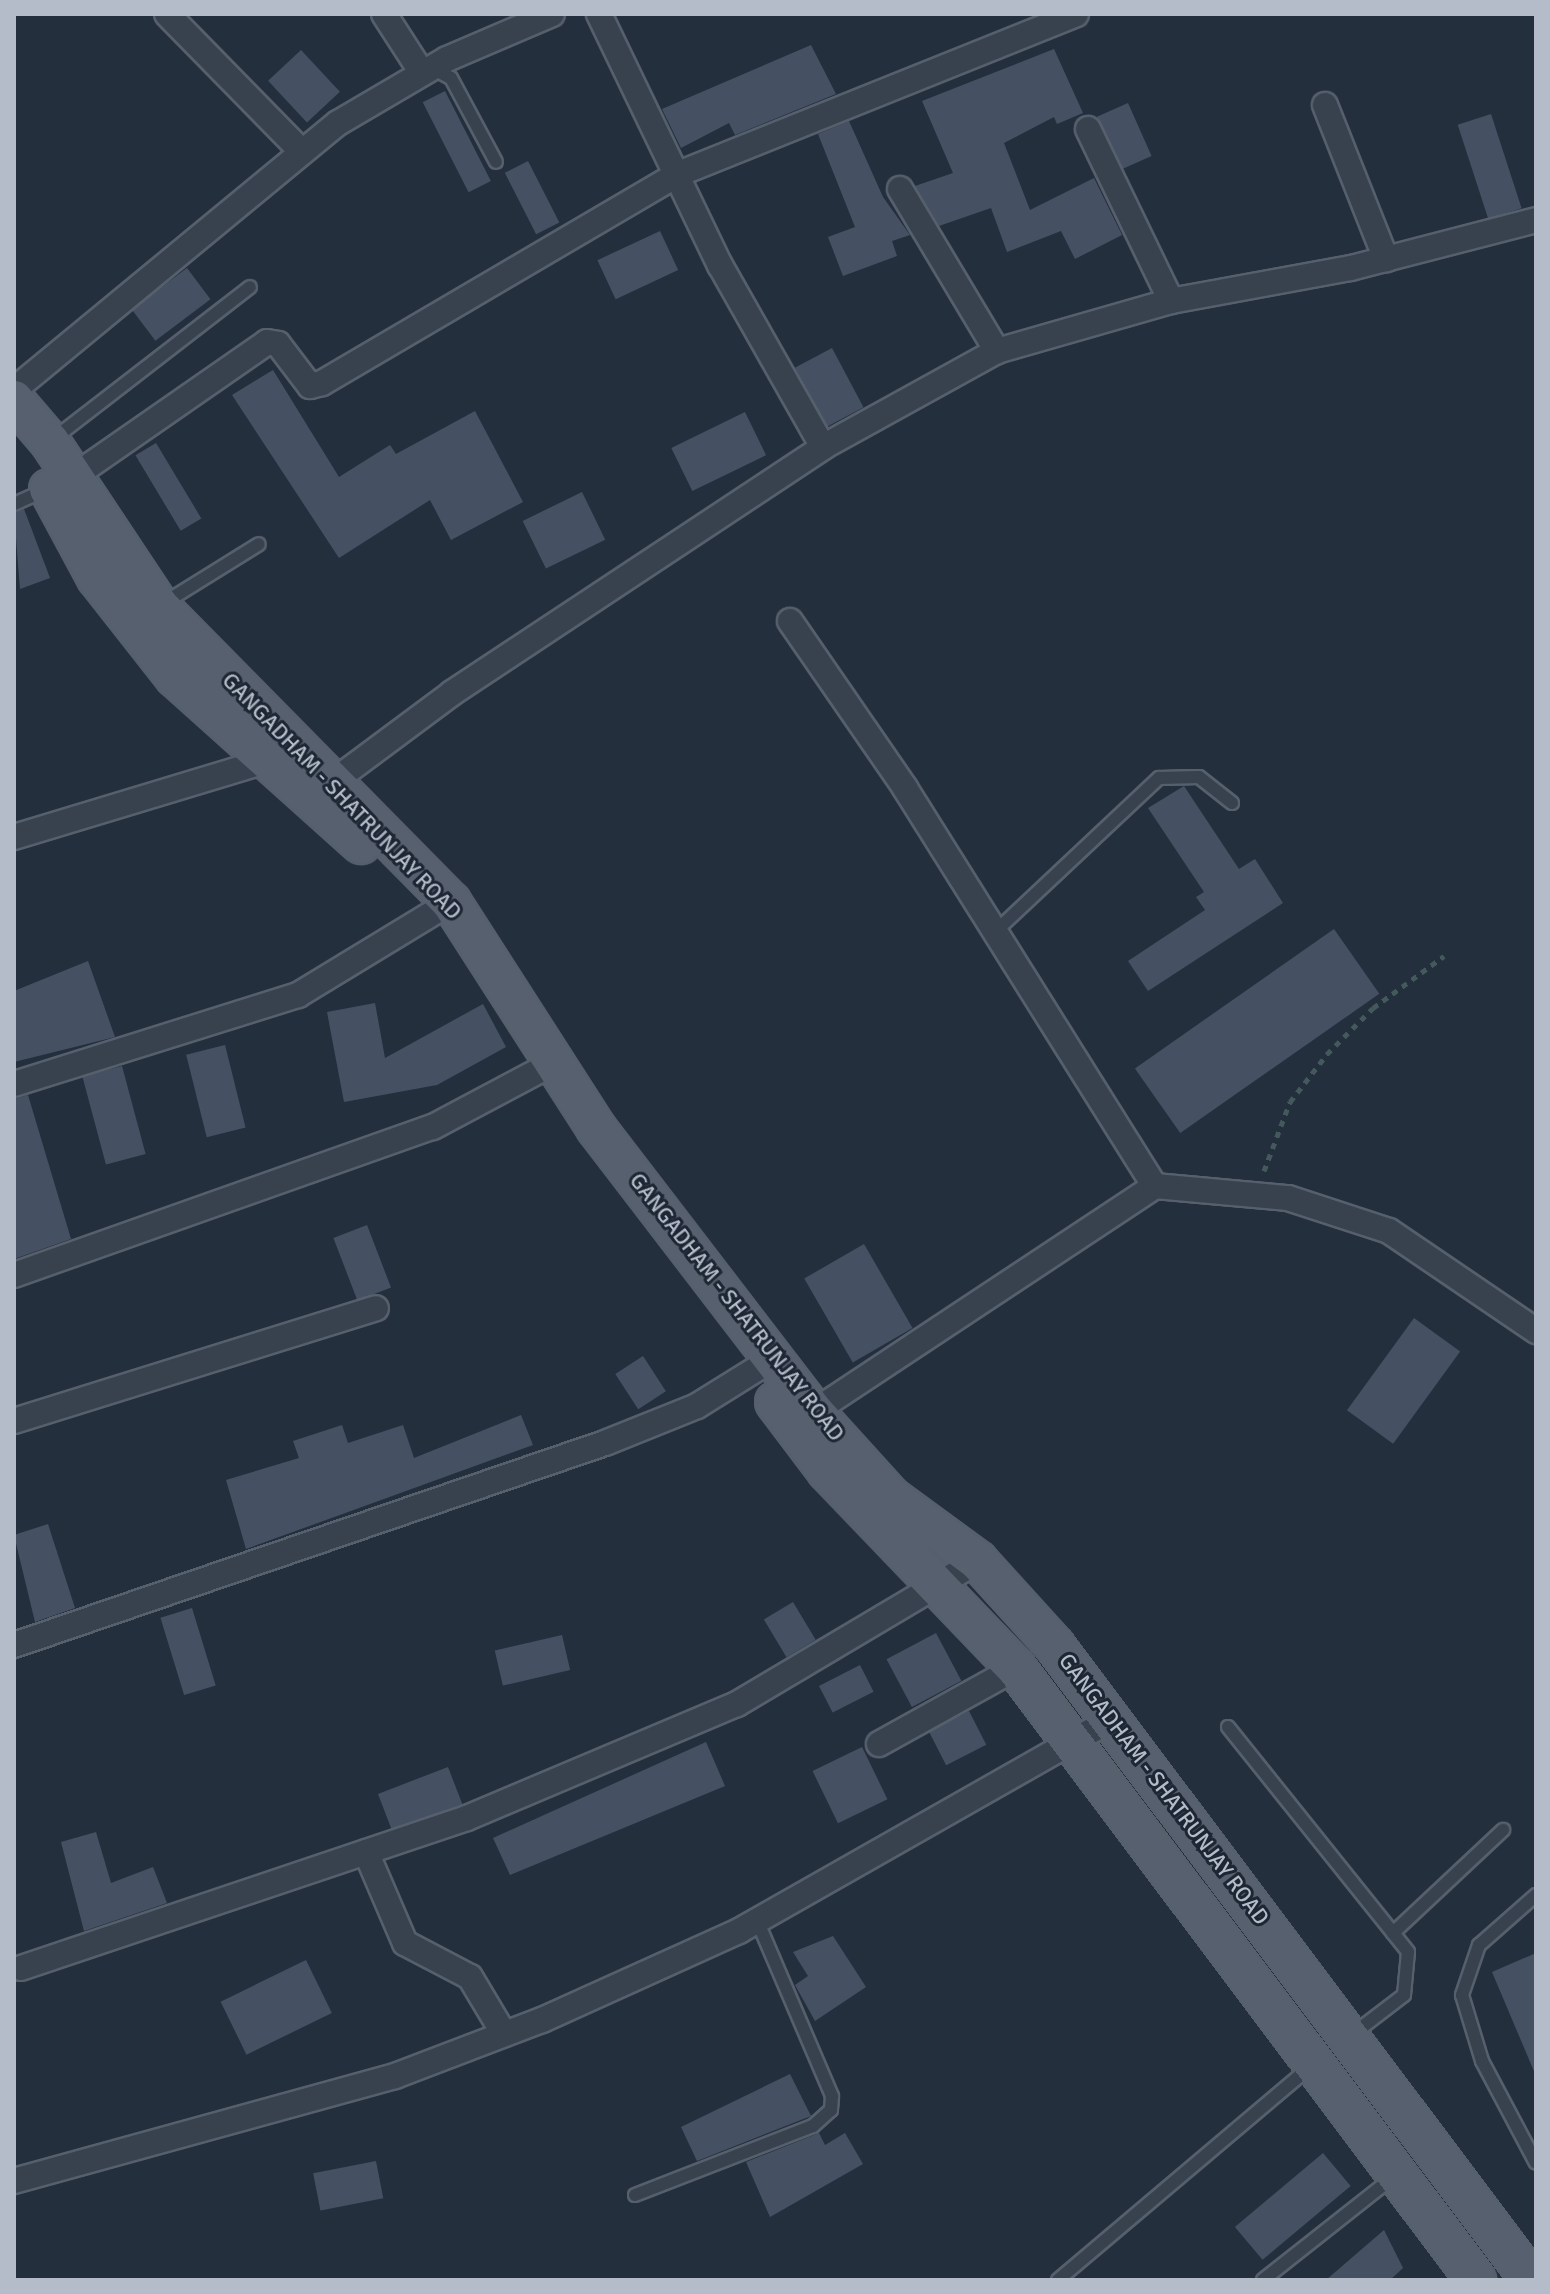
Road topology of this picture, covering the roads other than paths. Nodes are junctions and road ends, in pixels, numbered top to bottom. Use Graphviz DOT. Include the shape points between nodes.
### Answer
graph roads {
  1 [pos="167,14"];
  2 [pos="384,14"];
  3 [pos="552,14"];
  4 [pos="599,14"];
  5 [pos="1076,14"];
  6 [pos="427,71"];
  7 [pos="1325,105"];
  8 [pos="1088,129"];
  9 [pos="302,152"];
  10 [pos="496,162"];
  11 [pos="676,175"];
  12 [pos="900,189"];
  13 [pos="1536,220"];
  14 [pos="1386,259"];
  15 [pos="250,287"];
  16 [pos="1171,301"];
  17 [pos="997,351"];
  18 [pos="14,390"];
  19 [pos="14,400"];
  20 [pos="50,442"];
  21 [pos="823,447"];
  22 [pos="61,483"];
  23 [pos="14,504"];
  24 [pos="259,544"];
  25 [pos="159,606"];
  26 [pos="790,621"];
  27 [pos="265,761"];
  28 [pos="322,790"];
  29 [pos="1232,803"];
  30 [pos="14,837"];
  31 [pos="443,907"];
  32 [pos="996,931"];
  33 [pos="548,1066"];
  34 [pos="14,1084"];
  35 [pos="1155,1186"];
  36 [pos="14,1275"];
  37 [pos="376,1308"];
  38 [pos="1536,1331"];
  39 [pos="763,1365"];
  40 [pos="803,1419"];
  41 [pos="14,1421"];
  42 [pos="978,1561"];
  43 [pos="938,1584"];
  44 [pos="14,1645"];
  45 [pos="1016,1668"];
  46 [pos="1111,1720"];
  47 [pos="1228,1727"];
  48 [pos="1074,1742"];
  49 [pos="879,1744"];
  50 [pos="1503,1830"];
  51 [pos="366,1852"];
  52 [pos="1536,1895"];
  53 [pos="757,1920"];
  54 [pos="1393,1933"];
  55 [pos="21,1968"];
  56 [pos="504,2034"];
  57 [pos="1351,2036"];
  58 [pos="1311,2066"];
  59 [pos="1536,2163"];
  60 [pos="1395,2175"];
  61 [pos="14,2181"];
  62 [pos="635,2195"];
  63 [pos="1058,2280"];
  64 [pos="1263,2280"];
  65 [pos="1476,2280"];
  66 [pos="1531,2280"];
  1 -- 9 [label="street"];
  2 -- 6 [label="street"];
  3 -- 6 [label="street"];
  4 -- 11 [label="street"];
  5 -- 11 [label="street"];
  6 -- 9 [label="street"];
  6 -- 10 [label="lane" via="451,78"];
  7 -- 14 [label="street"];
  8 -- 16 [label="street"];
  9 -- 18 [label="street"];
  11 -- 21 [label="street"];
  11 -- 22 [label="street" via="322,383 310,386 278,344 267,342"];
  12 -- 17 [label="street"];
  13 -- 14 [label="street"];
  14 -- 16 [label="street"];
  15 -- 20 [label="lane"];
  16 -- 17 [label="street"];
  17 -- 21 [label="street"];
  19 -- 20 [label="main road, GANGADHAM - SHATRUNJAY ROAD"];
  20 -- 22 [label="main road, GANGADHAM - SHATRUNJAY ROAD"];
  21 -- 28 [label="street" via="452,693"];
  22 -- 23 [label="lane"];
  22 -- 25 [label="main road, GANGADHAM - SHATRUNJAY ROAD"];
  22 -- 27 [label="main road, GANGADHAM - SHATRUNJAY ROAD" via="97,578 175,677"];
  24 -- 25 [label="lane"];
  25 -- 28 [label="main road, GANGADHAM - SHATRUNJAY ROAD"];
  26 -- 32 [label="street"];
  27 -- 28 [label="main road, GANGADHAM - SHATRUNJAY ROAD"];
  27 -- 30 [label="street"];
  28 -- 31 [label="main road, GANGADHAM - SHATRUNJAY ROAD"];
  29 -- 32 [label="lane" via="1199,777 1159,778"];
  31 -- 33 [label="main road, GANGADHAM - SHATRUNJAY ROAD"];
  31 -- 34 [label="street" via="298,995"];
  32 -- 35 [label="street"];
  33 -- 36 [label="street" via="433,1127"];
  33 -- 39 [label="main road, GANGADHAM - SHATRUNJAY ROAD"];
  35 -- 38 [label="street" via="1263,1196 1389,1231"];
  35 -- 40 [label="street"];
  37 -- 41 [label="street"];
  39 -- 40 [label="main road, GANGADHAM - SHATRUNJAY ROAD"];
  39 -- 44 [label="street" via="697,1406 605,1443"];
  40 -- 42 [label="main road, GANGADHAM - SHATRUNJAY ROAD" via="891,1497"];
  40 -- 43 [label="main road, GANGADHAM - SHATRUNJAY ROAD"];
  42 -- 43 [label="street"];
  42 -- 46 [label="main road, GANGADHAM - SHATRUNJAY ROAD"];
  43 -- 45 [label="main road, GANGADHAM - SHATRUNJAY ROAD"];
  43 -- 51 [label="street" via="737,1704 467,1818"];
  45 -- 48 [label="main road, GANGADHAM - SHATRUNJAY ROAD"];
  45 -- 49 [label="street"];
  46 -- 48 [label="street"];
  46 -- 57 [label="main road, GANGADHAM - SHATRUNJAY ROAD"];
  47 -- 54 [label="lane"];
  48 -- 53 [label="street"];
  48 -- 58 [label="main road, GANGADHAM - SHATRUNJAY ROAD"];
  50 -- 54 [label="lane"];
  51 -- 55 [label="street"];
  51 -- 56 [label="street" via="405,1943 470,1977"];
  52 -- 59 [label="lane" via="1479,1945 1462,1995 1482,2061"];
  53 -- 56 [label="street"];
  53 -- 62 [label="lane" via="832,2096 831,2110 813,2126"];
  54 -- 57 [label="lane" via="1408,1952 1404,1995"];
  56 -- 61 [label="street" via="395,2076"];
  57 -- 58 [label="street"];
  57 -- 66 [label="main road, GANGADHAM - SHATRUNJAY ROAD"];
  58 -- 60 [label="main road, GANGADHAM - SHATRUNJAY ROAD"];
  58 -- 63 [label="lane"];
  60 -- 64 [label="lane"];
  60 -- 65 [label="main road, GANGADHAM - SHATRUNJAY ROAD"];
}
